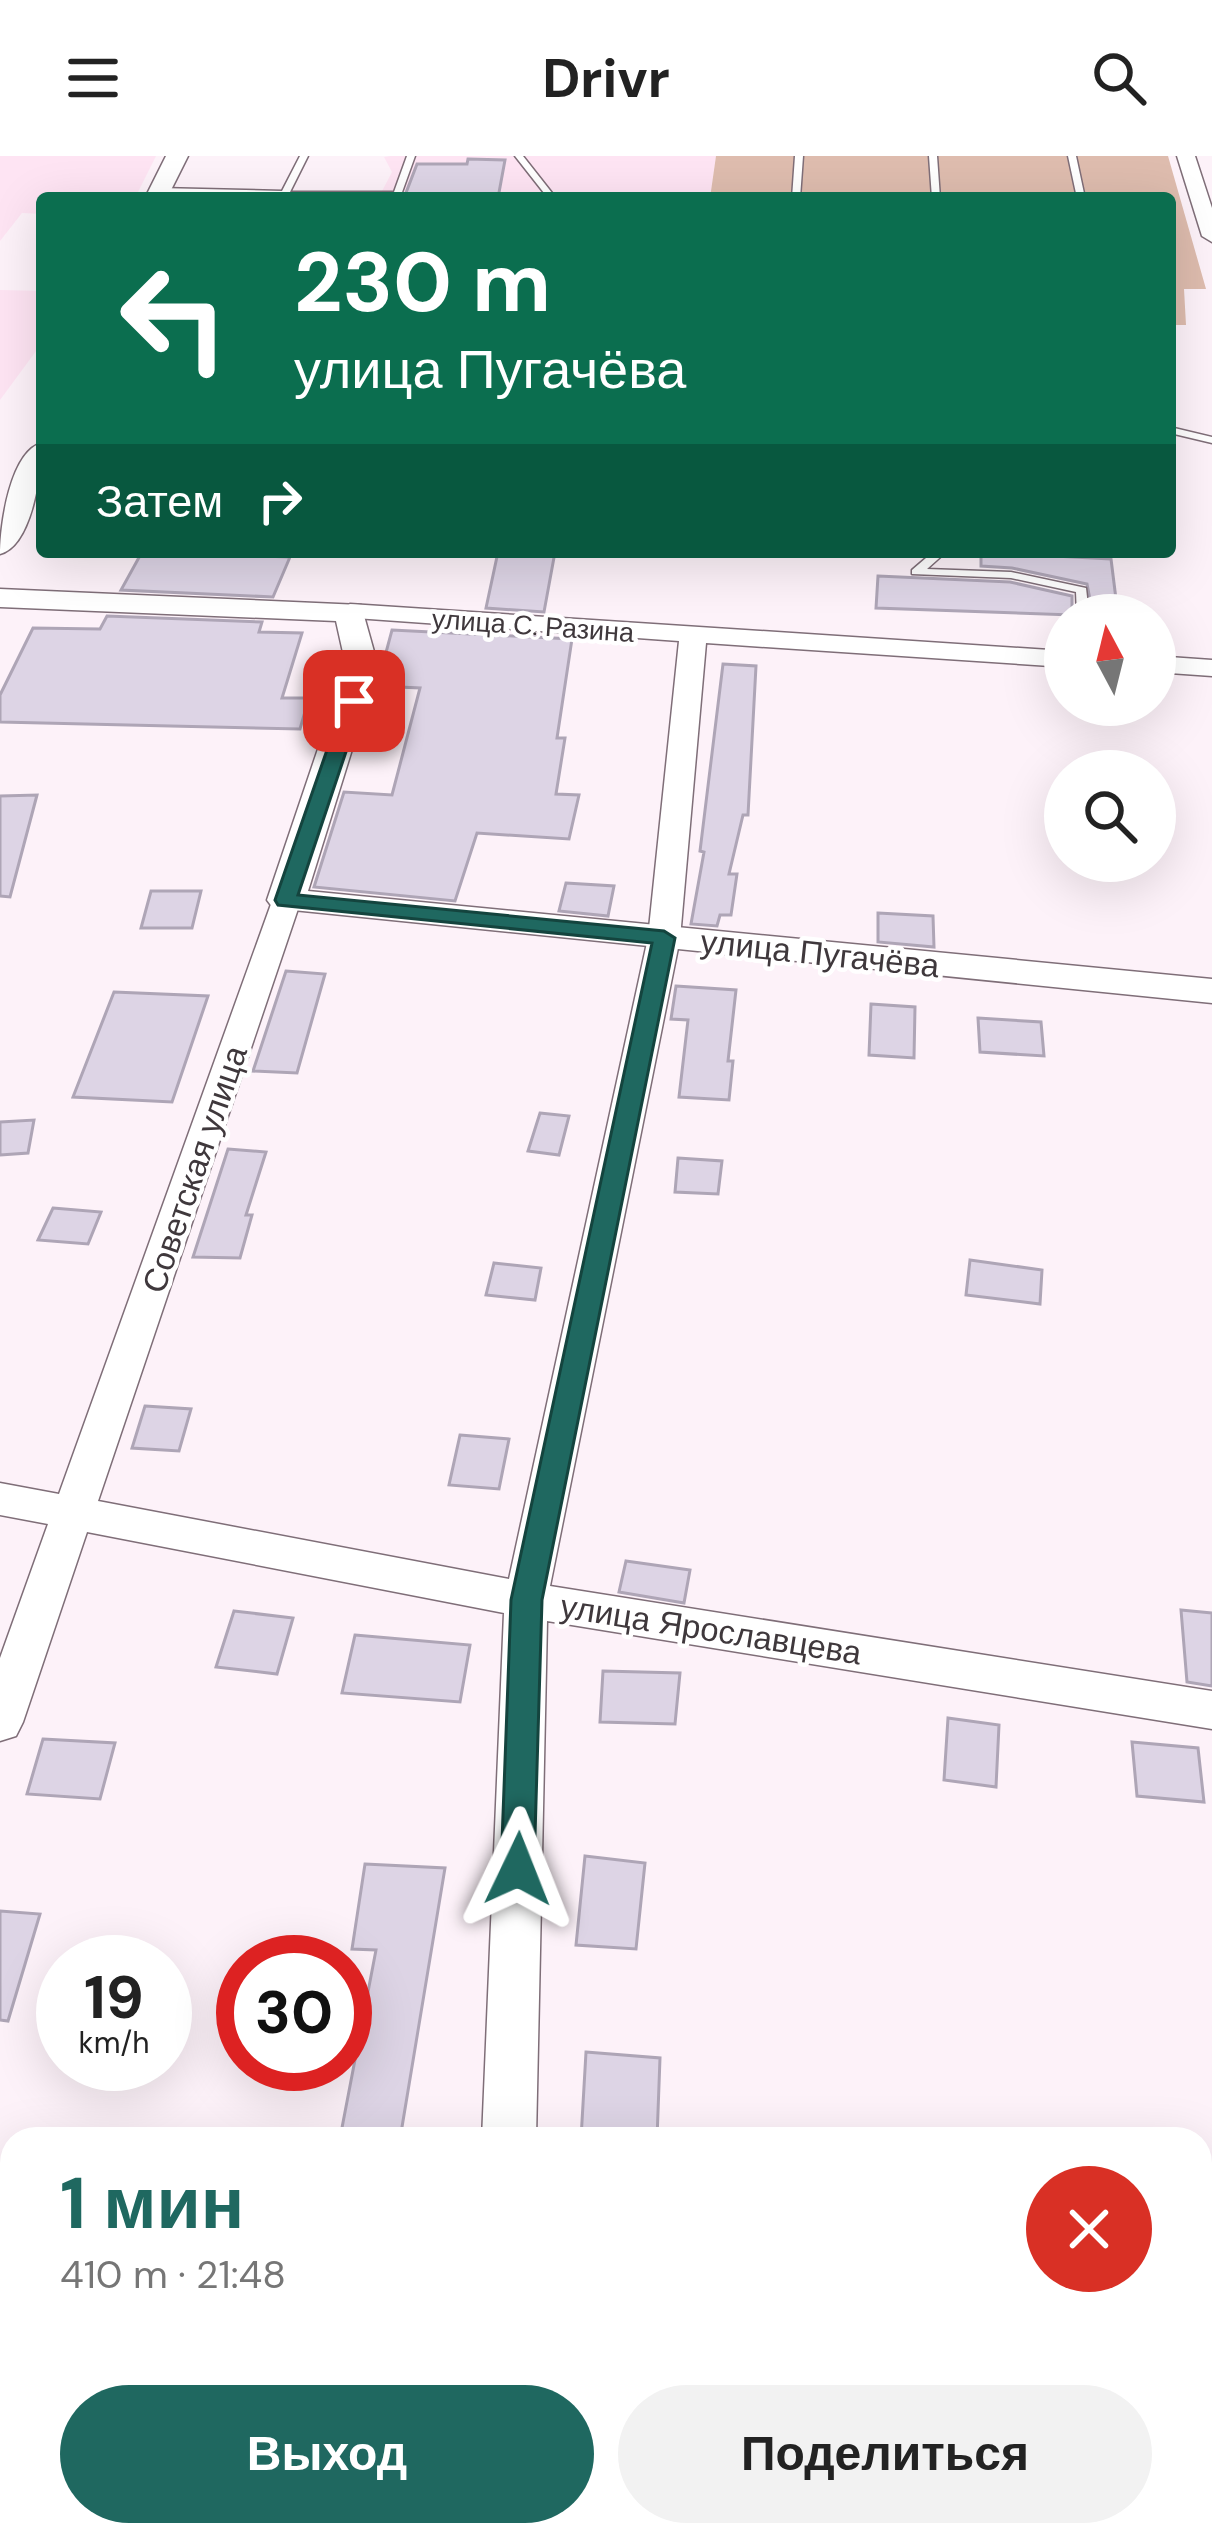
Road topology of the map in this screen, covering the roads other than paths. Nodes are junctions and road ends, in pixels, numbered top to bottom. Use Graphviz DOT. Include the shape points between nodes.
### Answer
graph roads {
  1 [pos="177,156"];
  2 [pos="304,156"];
  3 [pos="411,156"];
  4 [pos="519,156"];
  5 [pos="799,156"];
  6 [pos="933,156"];
  7 [pos="1072,156"];
  8 [pos="1186,156"];
  9 [pos="159,192"];
  10 [pos="287,192"];
  11 [pos="398,192"];
  12 [pos="547,192"];
  13 [pos="796,192"];
  14 [pos="936,192"];
  15 [pos="1080,192"];
  16 [pos="1212,236"];
  17 [pos="1176,431"];
  18 [pos="1212,440"];
  19 [pos="36,465"];
  20 [pos="0,544"];
  21 [pos="933,558"];
  22 [pos="1082,594"];
  23 [pos="0,598"];
  24 [pos="350,613"];
  25 [pos="693,637"];
  26 [pos="1044,658"];
  27 [pos="1176,665"];
  28 [pos="1212,668"];
  29 [pos="286,900"];
  30 [pos="664,938"];
  31 [pos="1212,991"];
  32 [pos="0,1499"];
  33 [pos="77,1511"];
  34 [pos="526,1600"];
  35 [pos="1212,1710"];
  36 [pos="0,1722"];
  37 [pos="509,2127"];
  1 -- 9 [label="street"];
  2 -- 10 [label="lane"];
  3 -- 11 [label="lane"];
  4 -- 12 [label="lane"];
  5 -- 13 [label="lane"];
  6 -- 14 [label="lane"];
  7 -- 15 [label="lane"];
  8 -- 16 [label="street"];
  17 -- 18 [label="lane"];
  19 -- 20 [label="street"];
  21 -- 22 [label="lane" via="916,572 1011,575"];
  23 -- 24 [label="street, улица С. Разина"];
  24 -- 25 [label="street, улица С. Разина"];
  24 -- 29 [label="street, Советская улица" via="362,666"];
  25 -- 26 [label="street, улица С. Разина"];
  25 -- 30 [label="street"];
  27 -- 28 [label="street"];
  29 -- 30 [label="street, улица Пугачёва"];
  29 -- 33 [label="street, Советская улица"];
  30 -- 31 [label="street, улица Пугачёва"];
  30 -- 34 [label="street"];
  32 -- 33 [label="street, улица Ярославцева"];
  33 -- 34 [label="street, улица Ярославцева"];
  33 -- 36 [label="street, Советская улица"];
  34 -- 35 [label="street, улица Ярославцева"];
  34 -- 37 [label="street"];
}
